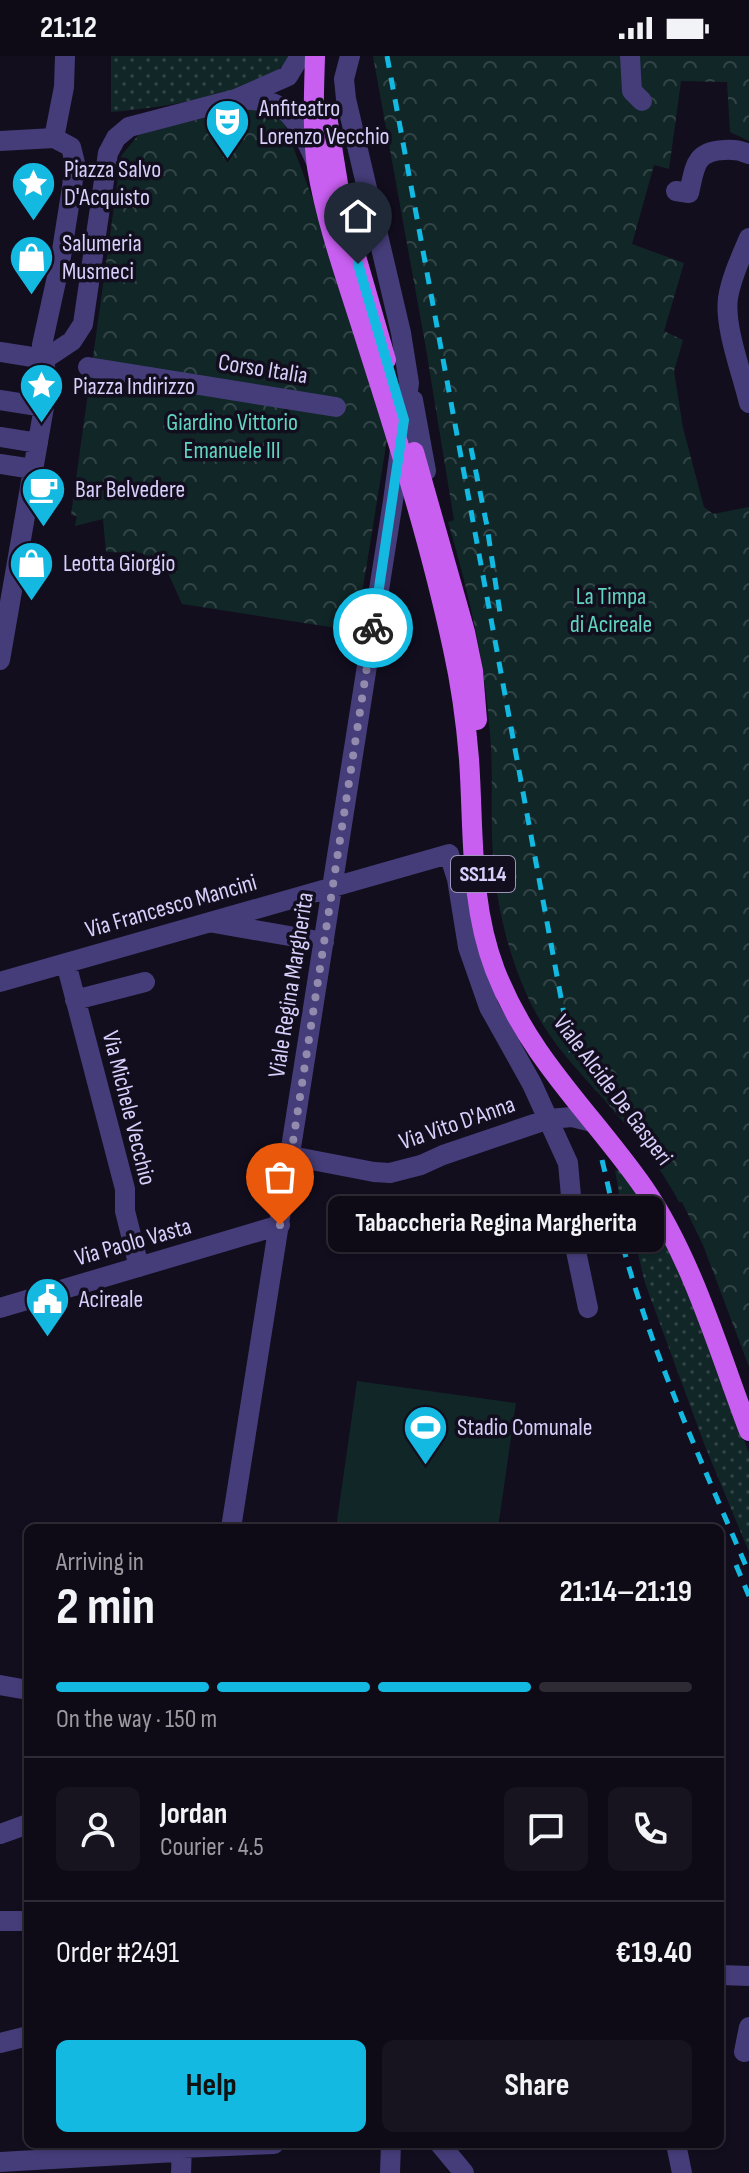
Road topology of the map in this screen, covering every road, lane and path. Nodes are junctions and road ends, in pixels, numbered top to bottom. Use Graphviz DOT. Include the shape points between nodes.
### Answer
graph roads {
  1 [pos="65,56"];
  2 [pos="300,56"];
  3 [pos="315,56"];
  4 [pos="324,56"];
  5 [pos="350,56"];
  6 [pos="630,56"];
  7 [pos="288,76"];
  8 [pos="318,86"];
  9 [pos="236,99"];
  10 [pos="642,101"];
  11 [pos="272,103"];
  12 [pos="54,138"];
  13 [pos="0,141"];
  14 [pos="749,154"];
  15 [pos="317,164"];
  16 [pos="676,191"];
  17 [pos="325,198"];
  18 [pos="749,238"];
  19 [pos="57,272"];
  20 [pos="87,301"];
  21 [pos="0,352"];
  22 [pos="45,359"];
  23 [pos="88,367"];
  24 [pos="403,377"];
  25 [pos="0,400"];
  26 [pos="749,403"];
  27 [pos="44,407"];
  28 [pos="336,407"];
  29 [pos="404,420"];
  30 [pos="0,437"];
  31 [pos="38,443"];
  32 [pos="400,449"];
  33 [pos="0,464"];
  34 [pos="33,469"];
  35 [pos="403,498"];
  36 [pos="435,518"];
  37 [pos="0,660"];
  38 [pos="473,671"];
  39 [pos="333,887"];
  40 [pos="208,922"];
  41 [pos="324,942"];
  42 [pos="66,963"];
  43 [pos="0,982"];
  44 [pos="145,982"];
  45 [pos="75,1000"];
  46 [pos="549,1119"];
  47 [pos="592,1122"];
  48 [pos="291,1156"];
  49 [pos="280,1225"];
  50 [pos="139,1267"];
  51 [pos="697,1282"];
  52 [pos="0,1308"];
  53 [pos="588,1308"];
  54 [pos="749,1405"];
  55 [pos="749,1431"];
  56 [pos="232,1524"];
  57 [pos="0,1685"];
  58 [pos="24,1689"];
  59 [pos="24,1825"];
  60 [pos="0,1834"];
  61 [pos="0,1921"];
  62 [pos="24,1921"];
  63 [pos="724,1975"];
  64 [pos="749,1976"];
  65 [pos="749,2027"];
  66 [pos="24,2037"];
  67 [pos="0,2043"];
  68 [pos="744,2052"];
  69 [pos="179,2148"];
  70 [pos="181,2148"];
  71 [pos="391,2148"];
  72 [pos="443,2148"];
  73 [pos="677,2148"];
  74 [pos="0,2162"];
  75 [pos="181,2173"];
  76 [pos="390,2173"];
  77 [pos="464,2173"];
  78 [pos="682,2173"];
  1 -- 12 [label="street"];
  2 -- 7 [label="street"];
  3 -- 8 [label="main road, SS114"];
  4 -- 8 [label="main road, SS114"];
  5 -- 24 [label="street" via="346,99 401,333"];
  6 -- 10 [label="street" via="632,91"];
  7 -- 8 [label="street"];
  7 -- 9 [label="street"];
  8 -- 11 [label="street" via="307,99"];
  8 -- 15 [label="main road, SS114"];
  8 -- 24 [label="main road, SS114" via="342,208"];
  9 -- 11 [label="street"];
  9 -- 20 [label="street" via="129,127 116,138 108,153"];
  11 -- 15 [label="street" via="301,131"];
  12 -- 13 [label="street"];
  12 -- 19 [label="street" via="71,147 75,163"];
  14 -- 16 [label="street" via="709,150 701,155 689,193"];
  15 -- 17 [label="main road, SS114"];
  17 -- 24 [label="street" via="339,227 383,375"];
  17 -- 32 [label="main road, SS114"];
  18 -- 26 [label="street" via="734,275 727,314"];
  19 -- 20 [label="street" via="63,303 77,306"];
  19 -- 22 [label="street" via="42,345"];
  20 -- 22 [label="street" via="83,324 72,341"];
  21 -- 22 [label="street"];
  22 -- 27 [label="street"];
  23 -- 28 [label="street, Corso Italia"];
  24 -- 29 [label="main road, SS114"];
  24 -- 36 [label="street"];
  25 -- 27 [label="street"];
  27 -- 31 [label="street"];
  29 -- 32 [label="street"];
  29 -- 36 [label="main road, Viale Alcide De Gasperi / SS114"];
  30 -- 31 [label="street"];
  31 -- 34 [label="street"];
  32 -- 35 [label="main road, Viale Alcide De Gasperi / SS114"];
  33 -- 34 [label="street"];
  34 -- 37 [label="street"];
  35 -- 38 [label="street" via="420,501"];
  35 -- 39 [label="street, Viale Regina Margherita"];
  35 -- 47 [label="main road, Viale Alcide De Gasperi / SS114" via="453,649 463,701 484,937 509,1003 530,1040"];
  36 -- 38 [label="main road, Viale Alcide De Gasperi / SS114"];
  38 -- 51 [label="main road, Viale Alcide De Gasperi / SS114" via="484,879 503,966 550,1057 621,1141 669,1210 687,1244"];
  39 -- 40 [label="street, Via Francesco Mancini"];
  39 -- 41 [label="street, Viale Regina Margherita"];
  39 -- 46 [label="street, Via Francesco Mancini" via="449,854 468,947 489,1007"];
  40 -- 41 [label="street"];
  40 -- 42 [label="street, Via Francesco Mancini"];
  41 -- 48 [label="street, Viale Regina Margherita"];
  42 -- 43 [label="street, Via Francesco Mancini"];
  42 -- 45 [label="street, Via Michele Vecchio"];
  44 -- 45 [label="street"];
  45 -- 50 [label="street, Via Michele Vecchio" via="125,1189"];
  46 -- 47 [label="street, Via Vito D'Anna"];
  46 -- 48 [label="street, Via Vito D'Anna" via="405,1171 374,1172"];
  46 -- 53 [label="street" via="568,1163 576,1251"];
  47 -- 51 [label="main road, Viale Alcide De Gasperi / SS114" via="644,1188"];
  48 -- 49 [label="street, Viale Regina Margherita"];
  49 -- 50 [label="street, Via Paolo Vasta"];
  49 -- 56 [label="street, Viale Regina Margherita"];
  50 -- 52 [label="street, Via Paolo Vasta"];
  51 -- 54 [label="main road, Viale Alcide De Gasperi / SS114"];
  51 -- 55 [label="main road, Viale Alcide De Gasperi / SS114"];
  57 -- 58 [label="street"];
  59 -- 60 [label="street"];
  61 -- 62 [label="street"];
  63 -- 64 [label="street"];
  65 -- 68 [label="street"];
  66 -- 67 [label="street"];
  69 -- 74 [label="street"];
  70 -- 75 [label="street"];
  71 -- 76 [label="street"];
  72 -- 77 [label="street"];
  73 -- 78 [label="street"];
}
